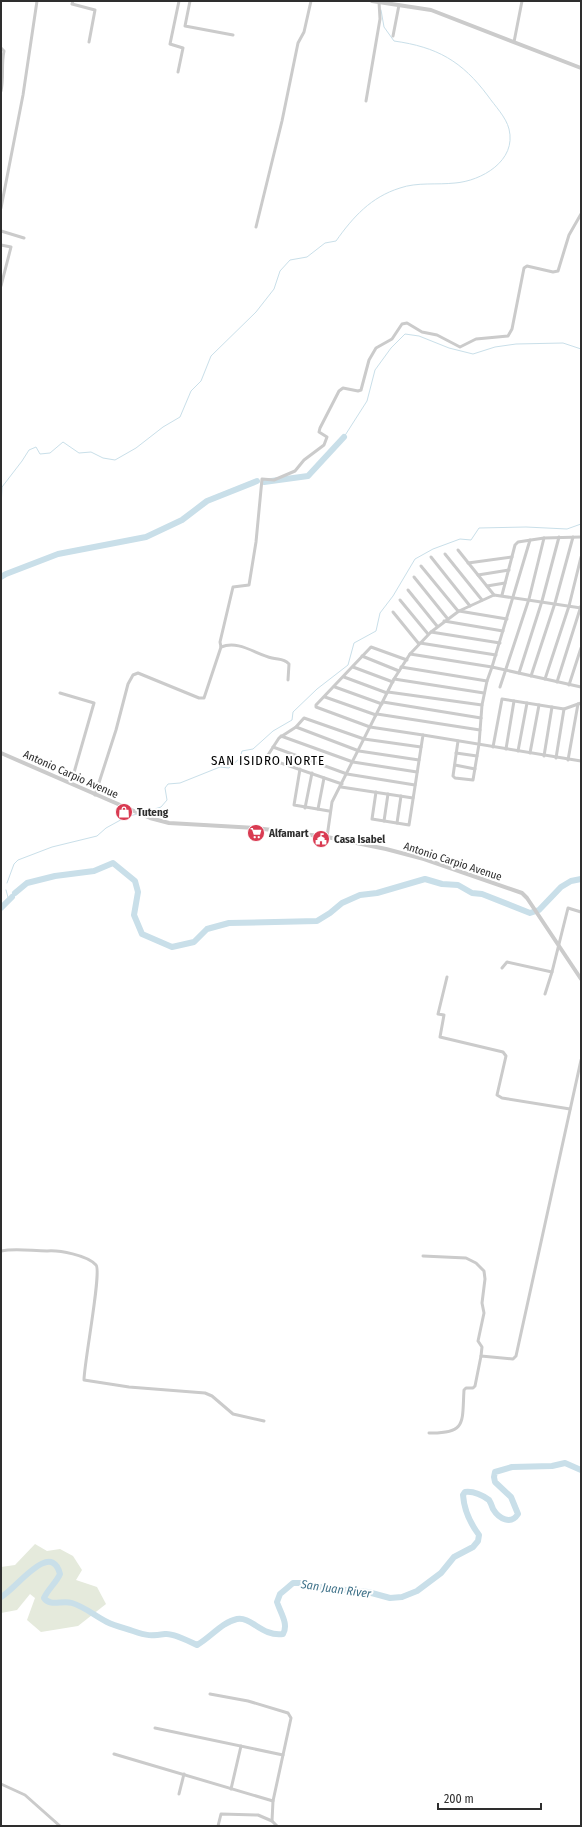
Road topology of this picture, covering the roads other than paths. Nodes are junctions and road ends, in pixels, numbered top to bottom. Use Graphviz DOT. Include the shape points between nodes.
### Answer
graph roads {
  1 [pos="37,1"];
  2 [pos="73,1"];
  3 [pos="179,1"];
  4 [pos="190,1"];
  5 [pos="311,1"];
  6 [pos="372,1"];
  7 [pos="522,1"];
  8 [pos="379,2"];
  9 [pos="399,6"];
  10 [pos="233,36"];
  11 [pos="393,36"];
  12 [pos="89,42"];
  13 [pos="514,43"];
  14 [pos="1,48"];
  15 [pos="581,68"];
  16 [pos="178,72"];
  17 [pos="1,91"];
  18 [pos="366,101"];
  19 [pos="1,208"];
  20 [pos="581,214"];
  21 [pos="256,227"];
  22 [pos="1,231"];
  23 [pos="24,238"];
  24 [pos="1,245"];
  25 [pos="2,271"];
  26 [pos="1,286"];
  27 [pos="559,537"];
  28 [pos="573,537"];
  29 [pos="581,537"];
  30 [pos="544,538"];
  31 [pos="530,540"];
  32 [pos="458,550"];
  33 [pos="445,554"];
  34 [pos="430,557"];
  35 [pos="512,557"];
  36 [pos="581,557"];
  37 [pos="468,563"];
  38 [pos="421,566"];
  39 [pos="509,570"];
  40 [pos="478,574"];
  41 [pos="414,577"];
  42 [pos="505,583"];
  43 [pos="487,586"];
  44 [pos="408,590"];
  45 [pos="494,595"];
  46 [pos="502,595"];
  47 [pos="514,597"];
  48 [pos="529,599"];
  49 [pos="400,600"];
  50 [pos="482,600"];
  51 [pos="542,601"];
  52 [pos="555,603"];
  53 [pos="470,606"];
  54 [pos="569,606"];
  55 [pos="581,607"];
  56 [pos="459,611"];
  57 [pos="393,612"];
  58 [pos="507,619"];
  59 [pos="446,620"];
  60 [pos="437,626"];
  61 [pos="503,631"];
  62 [pos="430,633"];
  63 [pos="419,643"];
  64 [pos="500,643"];
  65 [pos="221,647"];
  66 [pos="581,648"];
  67 [pos="410,654"];
  68 [pos="496,655"];
  69 [pos="362,656"];
  70 [pos="407,660"];
  71 [pos="353,667"];
  72 [pos="492,667"];
  73 [pos="400,669"];
  74 [pos="505,670"];
  75 [pos="519,673"];
  76 [pos="531,676"];
  77 [pos="344,677"];
  78 [pos="545,679"];
  79 [pos="288,680"];
  80 [pos="393,681"];
  81 [pos="487,681"];
  82 [pos="557,682"];
  83 [pos="569,685"];
  84 [pos="335,687"];
  85 [pos="500,687"];
  86 [pos="581,687"];
  87 [pos="60,693"];
  88 [pos="388,693"];
  89 [pos="484,693"];
  90 [pos="326,697"];
  91 [pos="514,701"];
  92 [pos="382,703"];
  93 [pos="527,703"];
  94 [pos="580,704"];
  95 [pos="482,705"];
  96 [pos="539,705"];
  97 [pos="552,707"];
  98 [pos="564,708"];
  99 [pos="376,715"];
  100 [pos="481,718"];
  101 [pos="296,727"];
  102 [pos="370,727"];
  103 [pos="480,730"];
  104 [pos="423,735"];
  105 [pos="281,736"];
  106 [pos="364,739"];
  107 [pos="458,741"];
  108 [pos="479,744"];
  109 [pos="273,747"];
  110 [pos="493,747"];
  111 [pos="421,748"];
  112 [pos="506,749"];
  113 [pos="359,751"];
  114 [pos="518,751"];
  115 [pos="1,753"];
  116 [pos="456,753"];
  117 [pos="530,753"];
  118 [pos="477,756"];
  119 [pos="544,756"];
  120 [pos="581,756"];
  121 [pos="556,758"];
  122 [pos="419,760"];
  123 [pos="568,760"];
  124 [pos="581,761"];
  125 [pos="353,762"];
  126 [pos="455,765"];
  127 [pos="300,769"];
  128 [pos="475,769"];
  129 [pos="417,772"];
  130 [pos="312,773"];
  131 [pos="347,774"];
  132 [pos="324,778"];
  133 [pos="71,783"];
  134 [pos="415,785"];
  135 [pos="341,786"];
  136 [pos="376,792"];
  137 [pos="388,794"];
  138 [pos="95,795"];
  139 [pos="401,796"];
  140 [pos="413,798"];
  141 [pos="305,808"];
  142 [pos="318,810"];
  143 [pos="329,811"];
  144 [pos="384,821"];
  145 [pos="397,823"];
  146 [pos="327,837"];
  147 [pos="581,912"];
  148 [pos="558,945"];
  149 [pos="502,968"];
  150 [pos="552,972"];
  151 [pos="447,976"];
  152 [pos="581,979"];
  153 [pos="544,994"];
  154 [pos="581,1060"];
  155 [pos="570,1109"];
  156 [pos="1,1250"];
  157 [pos="423,1256"];
  158 [pos="481,1356"];
  159 [pos="264,1421"];
  160 [pos="428,1433"];
  161 [pos="210,1694"];
  162 [pos="155,1728"];
  163 [pos="241,1746"];
  164 [pos="114,1754"];
  165 [pos="283,1756"];
  166 [pos="184,1774"];
  167 [pos="1,1784"];
  168 [pos="231,1789"];
  169 [pos="179,1794"];
  170 [pos="273,1801"];
  171 [pos="272,1823"];
  172 [pos="60,1826"];
  173 [pos="218,1826"];
  174 [pos="277,1826"];
  1 -- 19 [label="street" via="23,95"];
  2 -- 12 [label="street" via="72,4 96,10"];
  3 -- 16 [label="street" via="170,44 182,48"];
  4 -- 10 [label="street" via="185,26"];
  5 -- 21 [label="street" via="304,32 298,43"];
  6 -- 8 [label="street"];
  7 -- 13 [label="street"];
  8 -- 9 [label="street"];
  8 -- 18 [label="street" via="380,20"];
  9 -- 11 [label="street"];
  9 -- 13 [label="street" via="431,10"];
  13 -- 15 [label="street"];
  14 -- 17 [label="street" via="4,51 4,79"];
  20 -- 65 [label="street" via="569,235 558,271 527,266 524,268 512,329 508,336 476,339 460,348 437,335 422,332 407,323 402,324 392,339 376,348 369,360 361,390 343,388 339,391 320,428 319,432 327,437 324,445 304,460 295,471 274,480 262,479 249,585 233,588"];
  22 -- 23 [label="street"];
  24 -- 25 [label="street" via="11,247"];
  25 -- 26 [label="street"];
  27 -- 28 [label="street"];
  27 -- 30 [label="street"];
  27 -- 51 [label="street"];
  28 -- 29 [label="street"];
  28 -- 52 [label="street"];
  30 -- 31 [label="street"];
  30 -- 48 [label="street"];
  31 -- 35 [label="street" via="516,543"];
  31 -- 47 [label="street"];
  32 -- 37 [label="street"];
  33 -- 50 [label="street"];
  34 -- 53 [label="street"];
  35 -- 37 [label="street"];
  35 -- 39 [label="street"];
  36 -- 54 [label="street"];
  37 -- 40 [label="street"];
  38 -- 56 [label="street"];
  39 -- 40 [label="street"];
  39 -- 42 [label="street"];
  40 -- 43 [label="street"];
  41 -- 59 [label="street"];
  42 -- 43 [label="street"];
  42 -- 46 [label="street"];
  43 -- 45 [label="street"];
  44 -- 60 [label="street"];
  45 -- 46 [label="street"];
  45 -- 50 [label="street"];
  46 -- 47 [label="street"];
  47 -- 48 [label="street"];
  47 -- 58 [label="street"];
  48 -- 51 [label="street"];
  48 -- 74 [label="street"];
  49 -- 62 [label="street"];
  50 -- 53 [label="street"];
  51 -- 52 [label="street"];
  51 -- 75 [label="street"];
  52 -- 54 [label="street"];
  52 -- 76 [label="street"];
  53 -- 56 [label="street"];
  54 -- 55 [label="street"];
  54 -- 78 [label="street"];
  55 -- 82 [label="street"];
  56 -- 58 [label="street"];
  56 -- 59 [label="street"];
  57 -- 63 [label="street"];
  58 -- 61 [label="street"];
  59 -- 60 [label="street"];
  59 -- 61 [label="street"];
  60 -- 62 [label="street"];
  61 -- 64 [label="street"];
  62 -- 63 [label="street"];
  62 -- 64 [label="street"];
  63 -- 67 [label="street"];
  63 -- 68 [label="street"];
  64 -- 68 [label="street"];
  65 -- 79 [label="street" via="228,644 243,646 272,658 285,660 289,664"];
  65 -- 138 [label="street" via="204,698 138,673 133,675 128,684"];
  66 -- 83 [label="street"];
  67 -- 70 [label="street"];
  67 -- 72 [label="street"];
  68 -- 72 [label="street"];
  69 -- 70 [label="street" via="373,646"];
  69 -- 71 [label="street"];
  69 -- 73 [label="street"];
  70 -- 73 [label="street"];
  71 -- 77 [label="street"];
  71 -- 80 [label="street"];
  72 -- 74 [label="street"];
  72 -- 81 [label="street"];
  73 -- 80 [label="street"];
  73 -- 81 [label="street"];
  74 -- 75 [label="street"];
  74 -- 85 [label="street"];
  75 -- 76 [label="street"];
  76 -- 78 [label="street"];
  77 -- 84 [label="street"];
  77 -- 88 [label="street"];
  78 -- 82 [label="street"];
  80 -- 88 [label="street"];
  80 -- 89 [label="street"];
  81 -- 89 [label="street"];
  82 -- 83 [label="street"];
  83 -- 86 [label="street"];
  84 -- 90 [label="street"];
  84 -- 92 [label="street"];
  87 -- 133 [label="street" via="94,703"];
  88 -- 92 [label="street"];
  88 -- 95 [label="street"];
  89 -- 95 [label="street"];
  90 -- 99 [label="street"];
  90 -- 102 [label="street" via="316,707"];
  91 -- 93 [label="street"];
  91 -- 110 [label="street" via="502,699"];
  91 -- 112 [label="street"];
  92 -- 99 [label="street"];
  92 -- 100 [label="street"];
  93 -- 96 [label="street"];
  93 -- 114 [label="street"];
  94 -- 98 [label="street"];
  94 -- 123 [label="street"];
  95 -- 100 [label="street"];
  96 -- 97 [label="street"];
  96 -- 117 [label="street"];
  97 -- 98 [label="street"];
  97 -- 119 [label="street"];
  98 -- 121 [label="street"];
  99 -- 102 [label="street"];
  99 -- 103 [label="street"];
  100 -- 103 [label="street"];
  101 -- 105 [label="street"];
  101 -- 106 [label="street" via="305,718"];
  101 -- 113 [label="street"];
  102 -- 104 [label="street"];
  102 -- 106 [label="street"];
  103 -- 108 [label="street"];
  104 -- 107 [label="street"];
  104 -- 111 [label="street"];
  105 -- 109 [label="street"];
  105 -- 125 [label="street"];
  106 -- 111 [label="street"];
  106 -- 113 [label="street"];
  107 -- 108 [label="street"];
  107 -- 116 [label="street"];
  108 -- 110 [label="street"];
  108 -- 118 [label="street"];
  109 -- 127 [label="street" via="268,755 269,759"];
  109 -- 131 [label="street"];
  110 -- 112 [label="street"];
  111 -- 122 [label="street"];
  112 -- 114 [label="street"];
  113 -- 122 [label="street"];
  113 -- 125 [label="street"];
  114 -- 117 [label="street"];
  115 -- 133 [label="street, Antonio Carpio Avenue"];
  116 -- 118 [label="street"];
  116 -- 126 [label="street"];
  117 -- 119 [label="street"];
  118 -- 128 [label="street"];
  119 -- 121 [label="street"];
  120 -- 124 [label="street"];
  121 -- 123 [label="street"];
  122 -- 129 [label="street"];
  123 -- 124 [label="street"];
  125 -- 129 [label="street"];
  125 -- 131 [label="street"];
  126 -- 128 [label="street"];
  126 -- 128 [label="street" via="455,778 473,780"];
  127 -- 130 [label="street"];
  127 -- 141 [label="street" via="294,803"];
  129 -- 134 [label="street"];
  130 -- 132 [label="street"];
  130 -- 141 [label="street"];
  131 -- 134 [label="street"];
  131 -- 135 [label="street"];
  132 -- 135 [label="street"];
  132 -- 142 [label="street"];
  133 -- 138 [label="street, Antonio Carpio Avenue"];
  134 -- 140 [label="street"];
  135 -- 136 [label="street"];
  135 -- 143 [label="street"];
  136 -- 137 [label="street"];
  136 -- 144 [label="street" via="372,819"];
  137 -- 139 [label="street"];
  137 -- 144 [label="street"];
  138 -- 146 [label="street, Antonio Carpio Avenue" via="150,818 169,823 256,828"];
  139 -- 140 [label="street"];
  139 -- 145 [label="street"];
  140 -- 145 [label="street" via="409,825"];
  141 -- 142 [label="street"];
  142 -- 143 [label="street"];
  143 -- 146 [label="street"];
  144 -- 145 [label="street"];
  146 -- 148 [label="street, Antonio Carpio Avenue" via="424,859 522,893"];
  147 -- 148 [label="street" via="568,908"];
  148 -- 150 [label="street"];
  148 -- 152 [label="street, Antonio Carpio Avenue"];
  149 -- 150 [label="street" via="507,962"];
  150 -- 153 [label="street"];
  151 -- 155 [label="street" via="438,1014 444,1015 440,1037 503,1052 506,1056 497,1095 502,1098"];
  154 -- 155 [label="street"];
  155 -- 158 [label="street" via="516,1356 513,1359"];
  156 -- 159 [label="street" via="55,1250 96,1265 98,1269 84,1380 129,1387 205,1393 232,1414"];
  157 -- 158 [label="street" via="466,1258 476,1262 484,1271 484,1313 478,1341 482,1347"];
  158 -- 160 [label="street" via="475,1386 464,1390 462,1421 459,1426 446,1434"];
  161 -- 165 [label="street" via="248,1701 288,1714 291,1718"];
  162 -- 163 [label="street"];
  163 -- 165 [label="street"];
  163 -- 168 [label="street"];
  164 -- 166 [label="street"];
  165 -- 170 [label="street"];
  166 -- 168 [label="street"];
  166 -- 169 [label="street"];
  167 -- 172 [label="street" via="25,1795"];
  168 -- 170 [label="street"];
  170 -- 171 [label="street"];
  171 -- 173 [label="street" via="258,1815 222,1814"];
  171 -- 174 [label="street"];
}
